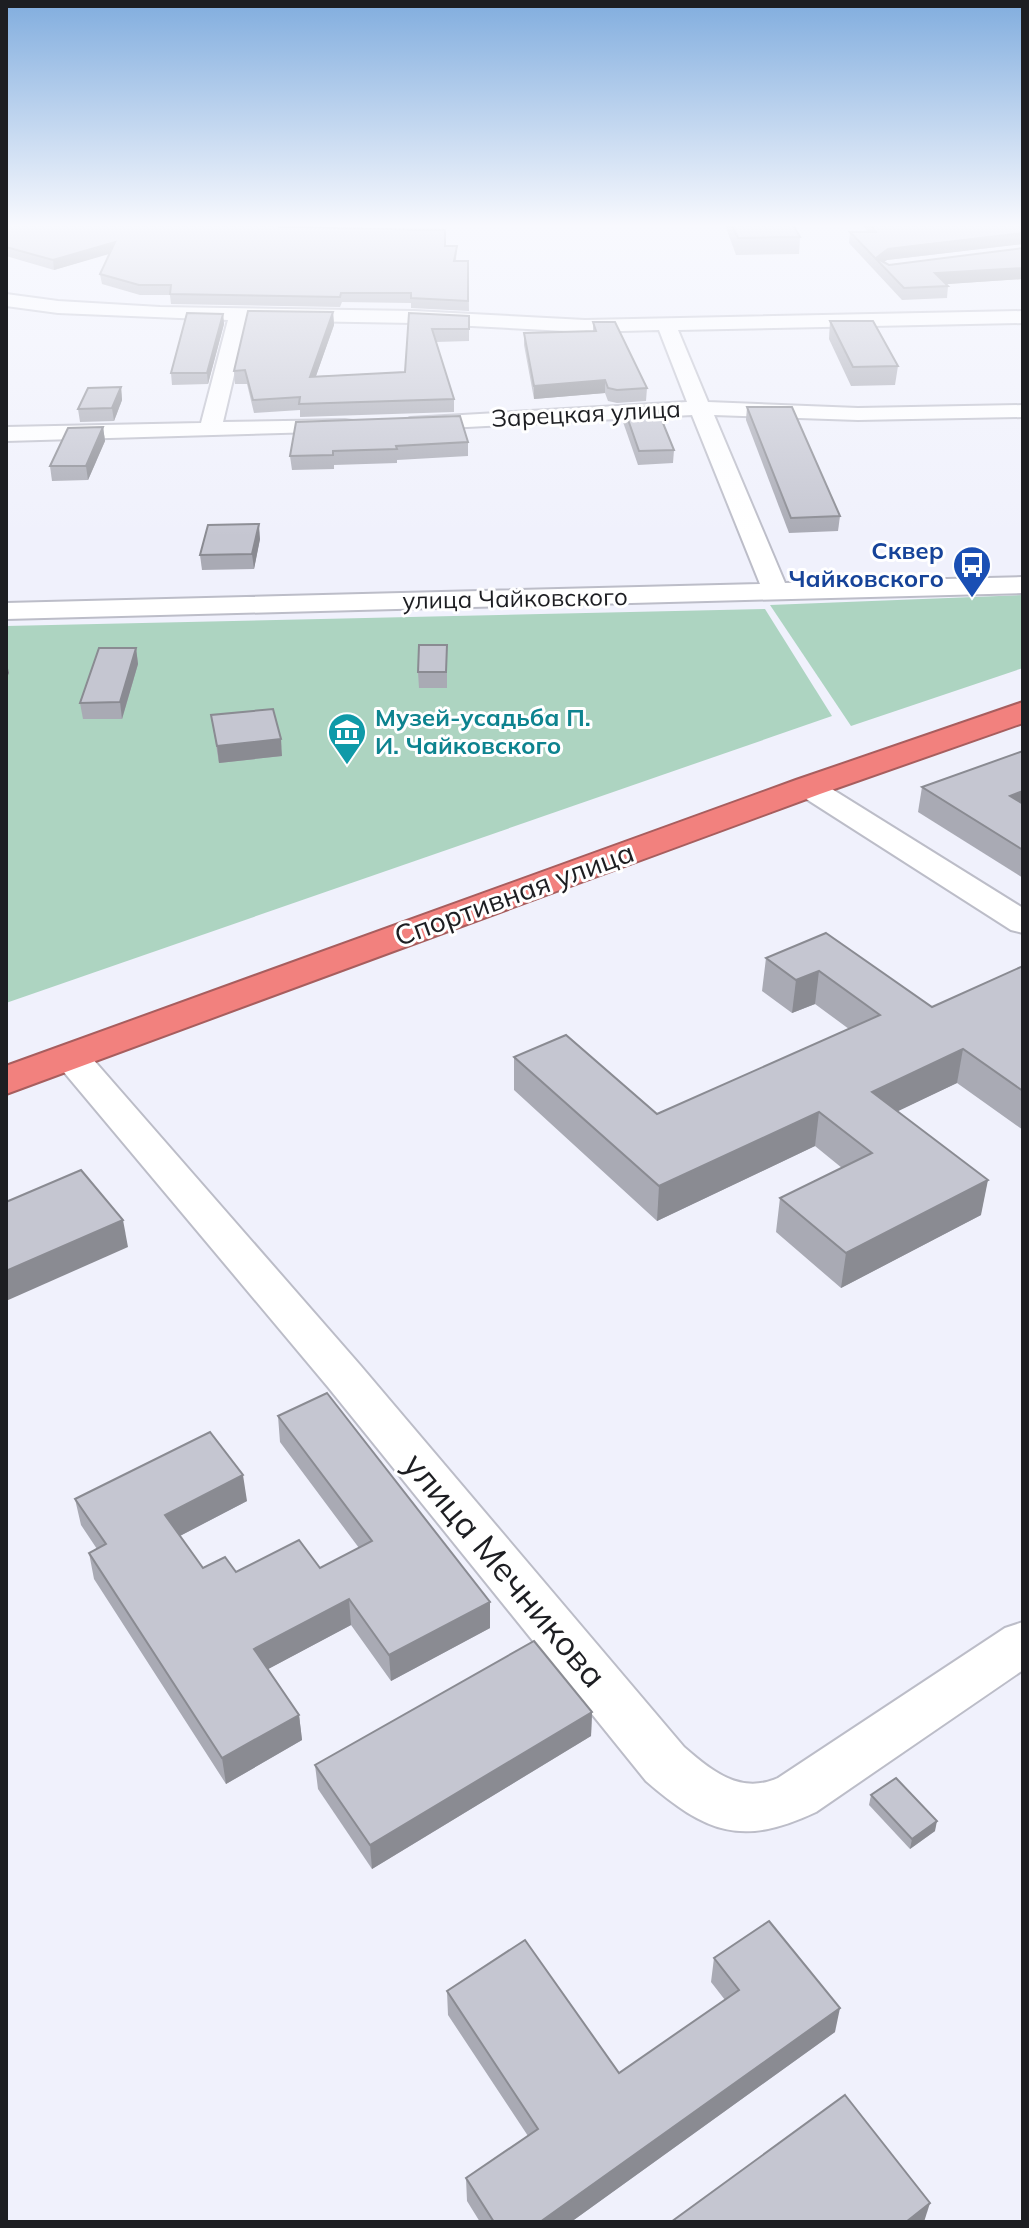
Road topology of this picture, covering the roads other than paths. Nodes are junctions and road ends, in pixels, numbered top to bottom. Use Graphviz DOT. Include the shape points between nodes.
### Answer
graph roads {
  1 [pos="235,329"];
  2 [pos="668,329"];
  3 [pos="700,408"];
  4 [pos="1023,411"];
  5 [pos="210,430"];
  6 [pos="6,434"];
  7 [pos="1023,585"];
  8 [pos="776,593"];
  9 [pos="6,611"];
  10 [pos="1023,693"];
  11 [pos="1023,712"];
  12 [pos="808,787"];
  13 [pos="1023,923"];
  14 [pos="6,1055"];
  15 [pos="71,1057"];
  16 [pos="6,1081"];
  17 [pos="1023,1643"];
  1 -- 5 [label="street"];
  2 -- 3 [label="street"];
  3 -- 4 [label="street, Зарецкая улица" via="858,414"];
  3 -- 5 [label="street, Зарецкая улица"];
  3 -- 8 [label="street"];
  5 -- 6 [label="street, Зарецкая улица"];
  7 -- 8 [label="street, улица Чайковского"];
  8 -- 9 [label="street, улица Чайковского"];
  10 -- 14 [label="highway, Спортивная улица"];
  11 -- 12 [label="highway, Спортивная улица"];
  12 -- 13 [label="street"];
  12 -- 15 [label="highway, Спортивная улица"];
  15 -- 16 [label="highway, Спортивная улица"];
  15 -- 17 [label="street, улица Мечникова" via="665,1764 700,1793 733,1808 767,1808 797,1795"];
}
